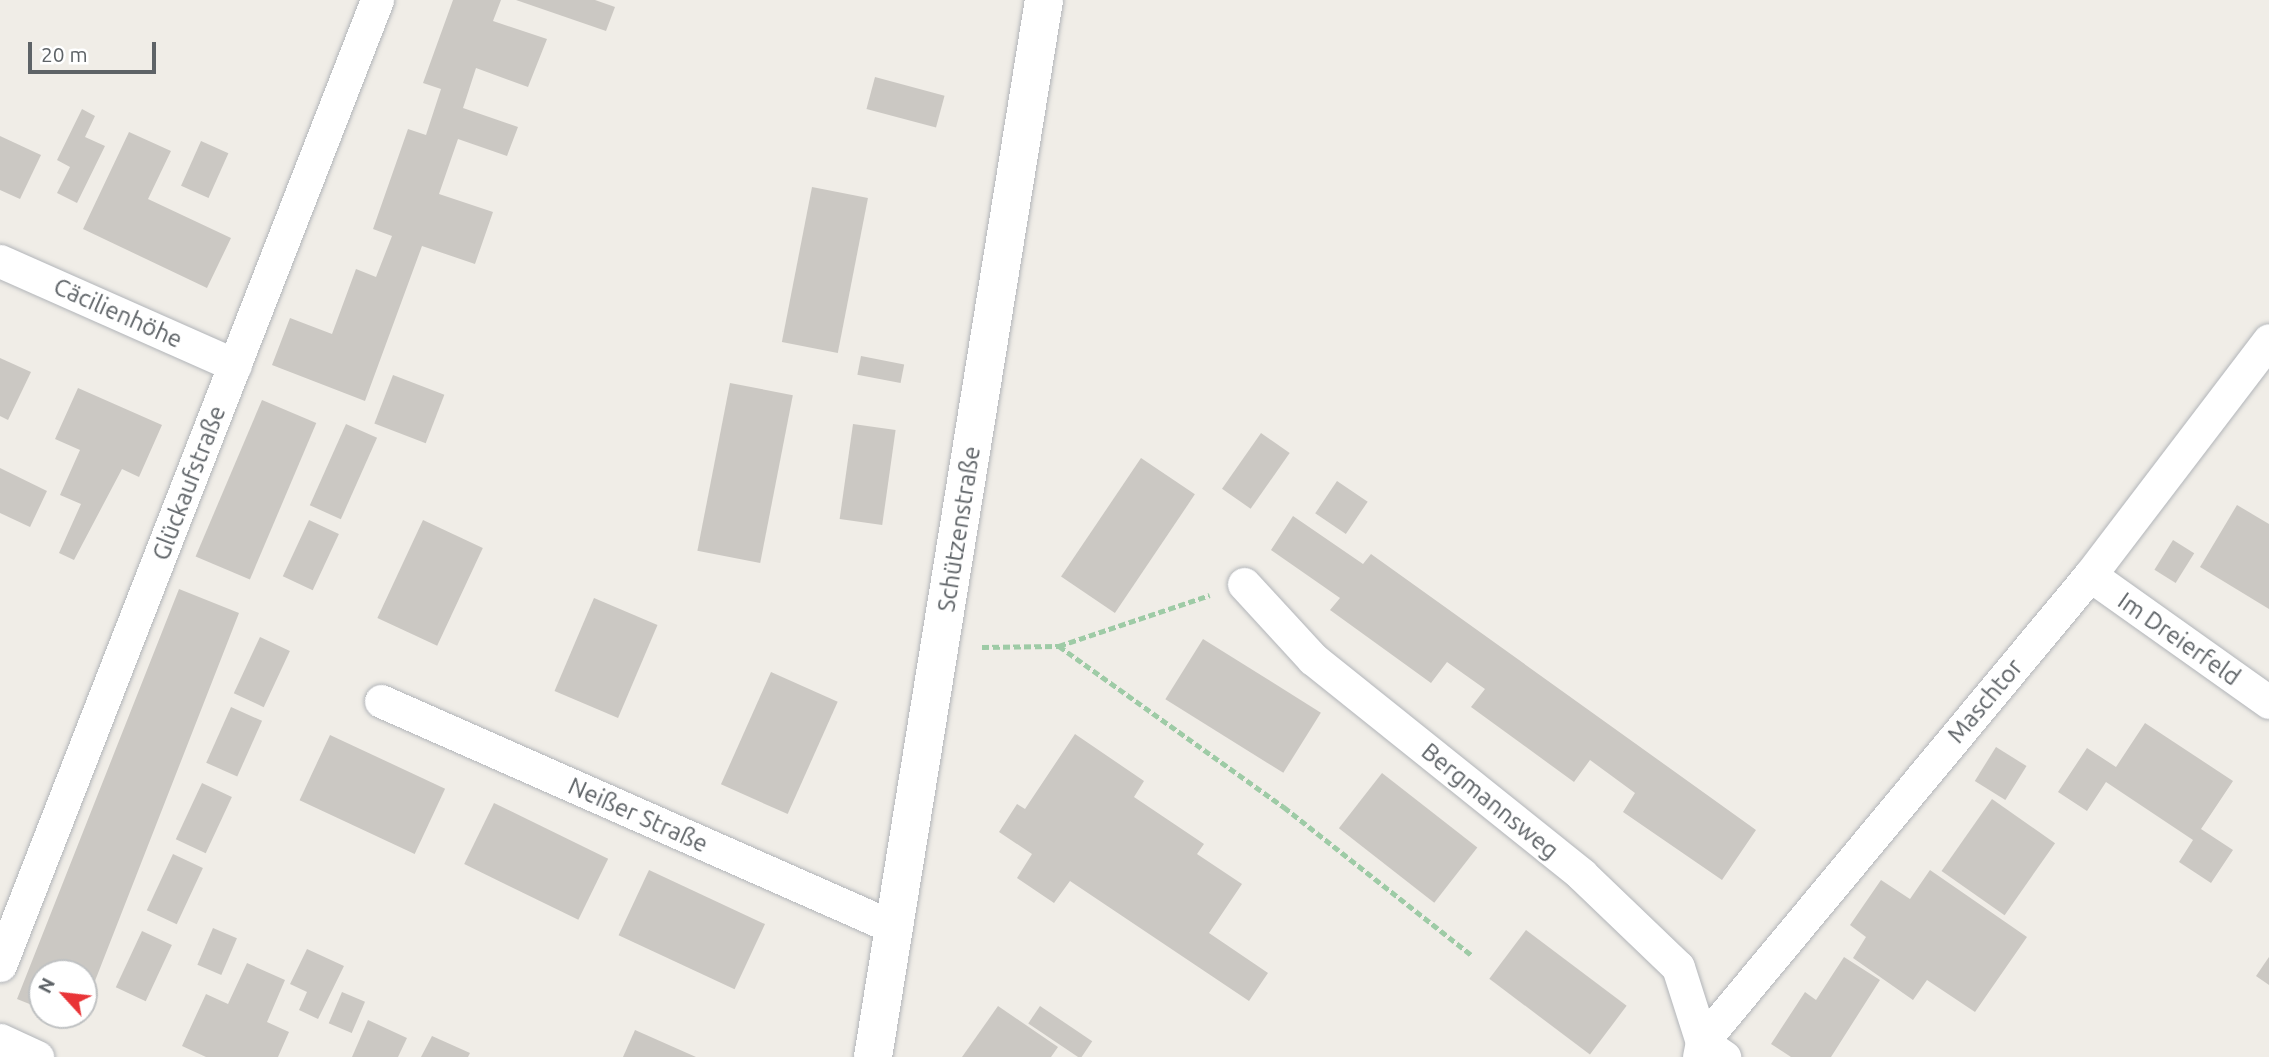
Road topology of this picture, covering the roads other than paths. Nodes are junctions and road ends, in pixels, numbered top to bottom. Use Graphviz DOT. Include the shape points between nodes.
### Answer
graph roads {
  1 [pos="377,0"];
  2 [pos="1044,0"];
  3 [pos="0,261"];
  4 [pos="2269,341"];
  5 [pos="235,365"];
  6 [pos="2090,575"];
  7 [pos="1244,584"];
  8 [pos="381,701"];
  9 [pos="2269,702"];
  10 [pos="895,928"];
  11 [pos="0,965"];
  12 [pos="0,1040"];
  13 [pos="1708,1052"];
  14 [pos="37,1057"];
  15 [pos="873,1057"];
  1 -- 5 [label="street, Glückaufstraße"];
  2 -- 10 [label="street, Schützenstraße"];
  3 -- 5 [label="street, Cäcilienhöhe"];
  4 -- 6 [label="street, Maschtor"];
  5 -- 11 [label="street, Glückaufstraße"];
  6 -- 9 [label="street, Im Dreierfeld"];
  6 -- 13 [label="street, Maschtor"];
  7 -- 13 [label="street, Bergmannsweg" via="1313,659 1581,874 1678,967"];
  8 -- 10 [label="street, Neißer Straße"];
  10 -- 15 [label="street, Schützenstraße"];
  12 -- 14 [label="street"];
}
